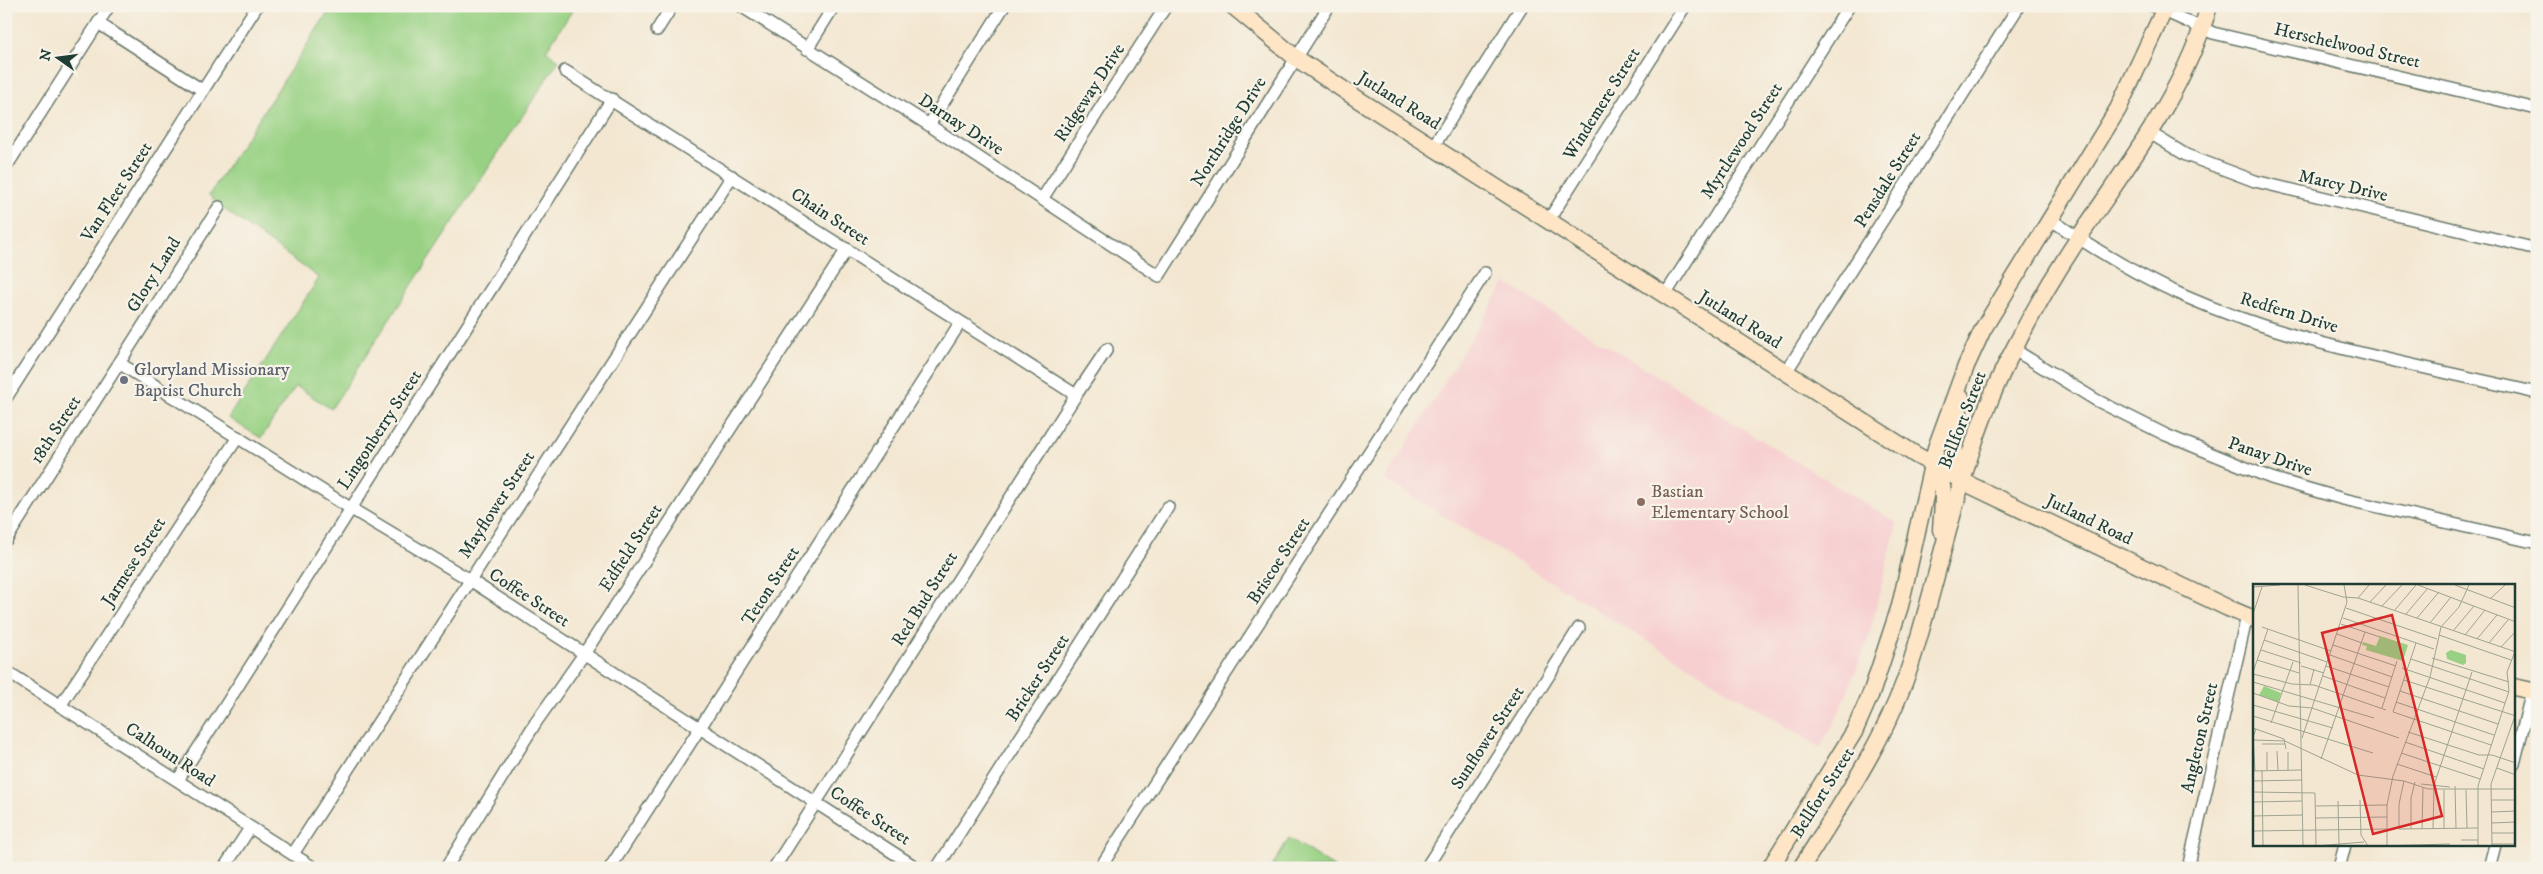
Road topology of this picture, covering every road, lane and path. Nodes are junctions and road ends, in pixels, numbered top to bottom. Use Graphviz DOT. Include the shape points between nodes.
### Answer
graph roads {
  1 [pos="109,6"];
  2 [pos="258,6"];
  3 [pos="672,6"];
  4 [pos="742,6"];
  5 [pos="834,6"];
  6 [pos="1004,6"];
  7 [pos="1166,6"];
  8 [pos="1233,6"];
  9 [pos="1328,6"];
  10 [pos="1522,6"];
  11 [pos="1685,6"];
  12 [pos="1850,6"];
  13 [pos="2019,6"];
  14 [pos="2209,6"];
  15 [pos="2161,8"];
  16 [pos="98,23"];
  17 [pos="657,30"];
  18 [pos="2202,30"];
  19 [pos="807,48"];
  20 [pos="1296,58"];
  21 [pos="565,71"];
  22 [pos="202,90"];
  23 [pos="612,99"];
  24 [pos="2537,109"];
  25 [pos="929,125"];
  26 [pos="2150,133"];
  27 [pos="1433,147"];
  28 [pos="6,166"];
  29 [pos="732,176"];
  30 [pos="1042,198"];
  31 [pos="219,207"];
  32 [pos="2050,219"];
  33 [pos="1548,221"];
  34 [pos="2078,238"];
  35 [pos="847,249"];
  36 [pos="2537,250"];
  37 [pos="1486,273"];
  38 [pos="1159,276"];
  39 [pos="1664,295"];
  40 [pos="960,323"];
  41 [pos="1107,349"];
  42 [pos="2014,349"];
  43 [pos="120,363"];
  44 [pos="1966,366"];
  45 [pos="1786,372"];
  46 [pos="2537,393"];
  47 [pos="1076,395"];
  48 [pos="6,398"];
  49 [pos="238,437"];
  50 [pos="1932,464"];
  51 [pos="1962,480"];
  52 [pos="1168,507"];
  53 [pos="350,508"];
  54 [pos="6,540"];
  55 [pos="2537,543"];
  56 [pos="1940,555"];
  57 [pos="470,580"];
  58 [pos="1900,606"];
  59 [pos="1926,612"];
  60 [pos="2250,617"];
  61 [pos="1579,628"];
  62 [pos="584,654"];
  63 [pos="6,671"];
  64 [pos="2516,688"];
  65 [pos="2534,692"];
  66 [pos="60,706"];
  67 [pos="700,728"];
  68 [pos="1854,732"];
  69 [pos="1877,743"];
  70 [pos="2516,757"];
  71 [pos="178,780"];
  72 [pos="817,802"];
  73 [pos="250,828"];
  74 [pos="2345,846"];
  75 [pos="2495,846"];
  76 [pos="293,854"];
  77 [pos="1775,866"];
  78 [pos="224,868"];
  79 [pos="314,868"];
  80 [pos="446,868"];
  81 [pos="610,868"];
  82 [pos="774,868"];
  83 [pos="917,868"];
  84 [pos="937,868"];
  85 [pos="1100,868"];
  86 [pos="1426,868"];
  87 [pos="1801,868"];
  88 [pos="2188,868"];
  89 [pos="2339,868"];
  90 [pos="2489,868"];
  1 -- 16 [label="street"];
  2 -- 22 [label="street, Van Fleet Street"];
  3 -- 17 [label="street"];
  4 -- 19 [label="street, Darnay Drive"];
  5 -- 19 [label="street"];
  6 -- 25 [label="street"];
  7 -- 30 [label="street, Ridgeway Drive"];
  8 -- 20 [label="main road, Jutland Road"];
  9 -- 20 [label="street, Northridge Drive"];
  10 -- 27 [label="street"];
  11 -- 33 [label="street, Windemere Street"];
  12 -- 39 [label="street, Myrtlewood Street"];
  13 -- 45 [label="street, Pensdale Street"];
  14 -- 18 [label="main road, Bellfort Street"];
  15 -- 18 [label="street, Herschelwood Street"];
  15 -- 32 [label="main road, Bellfort Street" via="2118,109"];
  16 -- 22 [label="street"];
  16 -- 28 [label="street"];
  18 -- 24 [label="street, Herschelwood Street"];
  18 -- 26 [label="main road, Bellfort Street" via="2177,87"];
  19 -- 25 [label="street, Darnay Drive"];
  20 -- 27 [label="main road, Jutland Road"];
  20 -- 38 [label="street, Northridge Drive"];
  21 -- 23 [label="street, Chain Street"];
  22 -- 48 [label="street, Van Fleet Street"];
  23 -- 29 [label="street, Chain Street"];
  23 -- 53 [label="street, Lingonberry Street"];
  25 -- 30 [label="street, Darnay Drive"];
  26 -- 34 [label="main road, Bellfort Street"];
  26 -- 36 [label="street, Marcy Drive" via="2186,155 2255,181"];
  27 -- 33 [label="main road, Jutland Road"];
  29 -- 35 [label="street, Chain Street"];
  29 -- 57 [label="street, Mayflower Street"];
  30 -- 38 [label="street, Darnay Drive"];
  31 -- 43 [label="street, Glory Land"];
  32 -- 34 [label="street, Redfern Drive"];
  32 -- 44 [label="main road, Bellfort Street" via="1983,329"];
  33 -- 39 [label="main road, Jutland Road"];
  34 -- 42 [label="main road, Bellfort Street"];
  34 -- 46 [label="street, Redfern Drive" via="2184,296 2273,328"];
  35 -- 40 [label="street, Chain Street"];
  35 -- 62 [label="street, Edfield Street"];
  37 -- 85 [label="street, Briscoe Street"];
  39 -- 45 [label="main road, Jutland Road"];
  40 -- 47 [label="street, Chain Street"];
  40 -- 67 [label="street, Teton Street"];
  41 -- 47 [label="street, Red Bud Street"];
  42 -- 51 [label="main road, Bellfort Street" via="1987,406"];
  42 -- 55 [label="street, Panay Drive" via="2096,400 2157,431 2263,475 2344,499"];
  43 -- 49 [label="street, Coffee Street"];
  43 -- 54 [label="street, 18th Street"];
  44 -- 50 [label="main road, Bellfort Street"];
  44 -- 51 [label="main road" via="1953,448 1954,462"];
  45 -- 50 [label="main road, Jutland Road"];
  47 -- 72 [label="street, Red Bud Street"];
  49 -- 53 [label="street, Coffee Street"];
  49 -- 66 [label="street, Jarmese Street"];
  50 -- 51 [label="main road, Jutland Road"];
  50 -- 56 [label="main road" via="1939,472 1942,484"];
  50 -- 58 [label="main road, Bellfort Street"];
  51 -- 56 [label="main road, Bellfort Street"];
  51 -- 60 [label="main road, Jutland Road"];
  52 -- 84 [label="street, Bricker Street"];
  53 -- 57 [label="street, Coffee Street"];
  53 -- 71 [label="street, Lingonberry Street"];
  56 -- 59 [label="main road, Bellfort Street"];
  57 -- 62 [label="street, Coffee Street"];
  57 -- 76 [label="street, Mayflower Street"];
  58 -- 59 [label="main road"];
  58 -- 68 [label="main road, Bellfort Street" via="1888,650"];
  59 -- 69 [label="main road, Bellfort Street" via="1896,705"];
  60 -- 88 [label="street, Angleton Street"];
  61 -- 86 [label="street, Sunflower Street"];
  62 -- 67 [label="street, Coffee Street"];
  62 -- 80 [label="street, Edfield Street" via="536,722"];
  63 -- 66 [label="street, Calhoun Road"];
  64 -- 65 [label="main road"];
  65 -- 70 [label="street"];
  66 -- 71 [label="street, Calhoun Road"];
  67 -- 72 [label="street, Coffee Street"];
  67 -- 81 [label="street, Teton Street"];
  68 -- 69 [label="main road"];
  68 -- 77 [label="main road, Bellfort Street"];
  69 -- 87 [label="main road, Bellfort Street"];
  71 -- 73 [label="street, Calhoun Road"];
  72 -- 82 [label="street, Red Bud Street"];
  72 -- 83 [label="street, Coffee Street"];
  73 -- 76 [label="street, Calhoun Road"];
  73 -- 78 [label="street"];
  74 -- 89 [label="street"];
  75 -- 90 [label="street"];
  76 -- 79 [label="street, Calhoun Road"];
}
